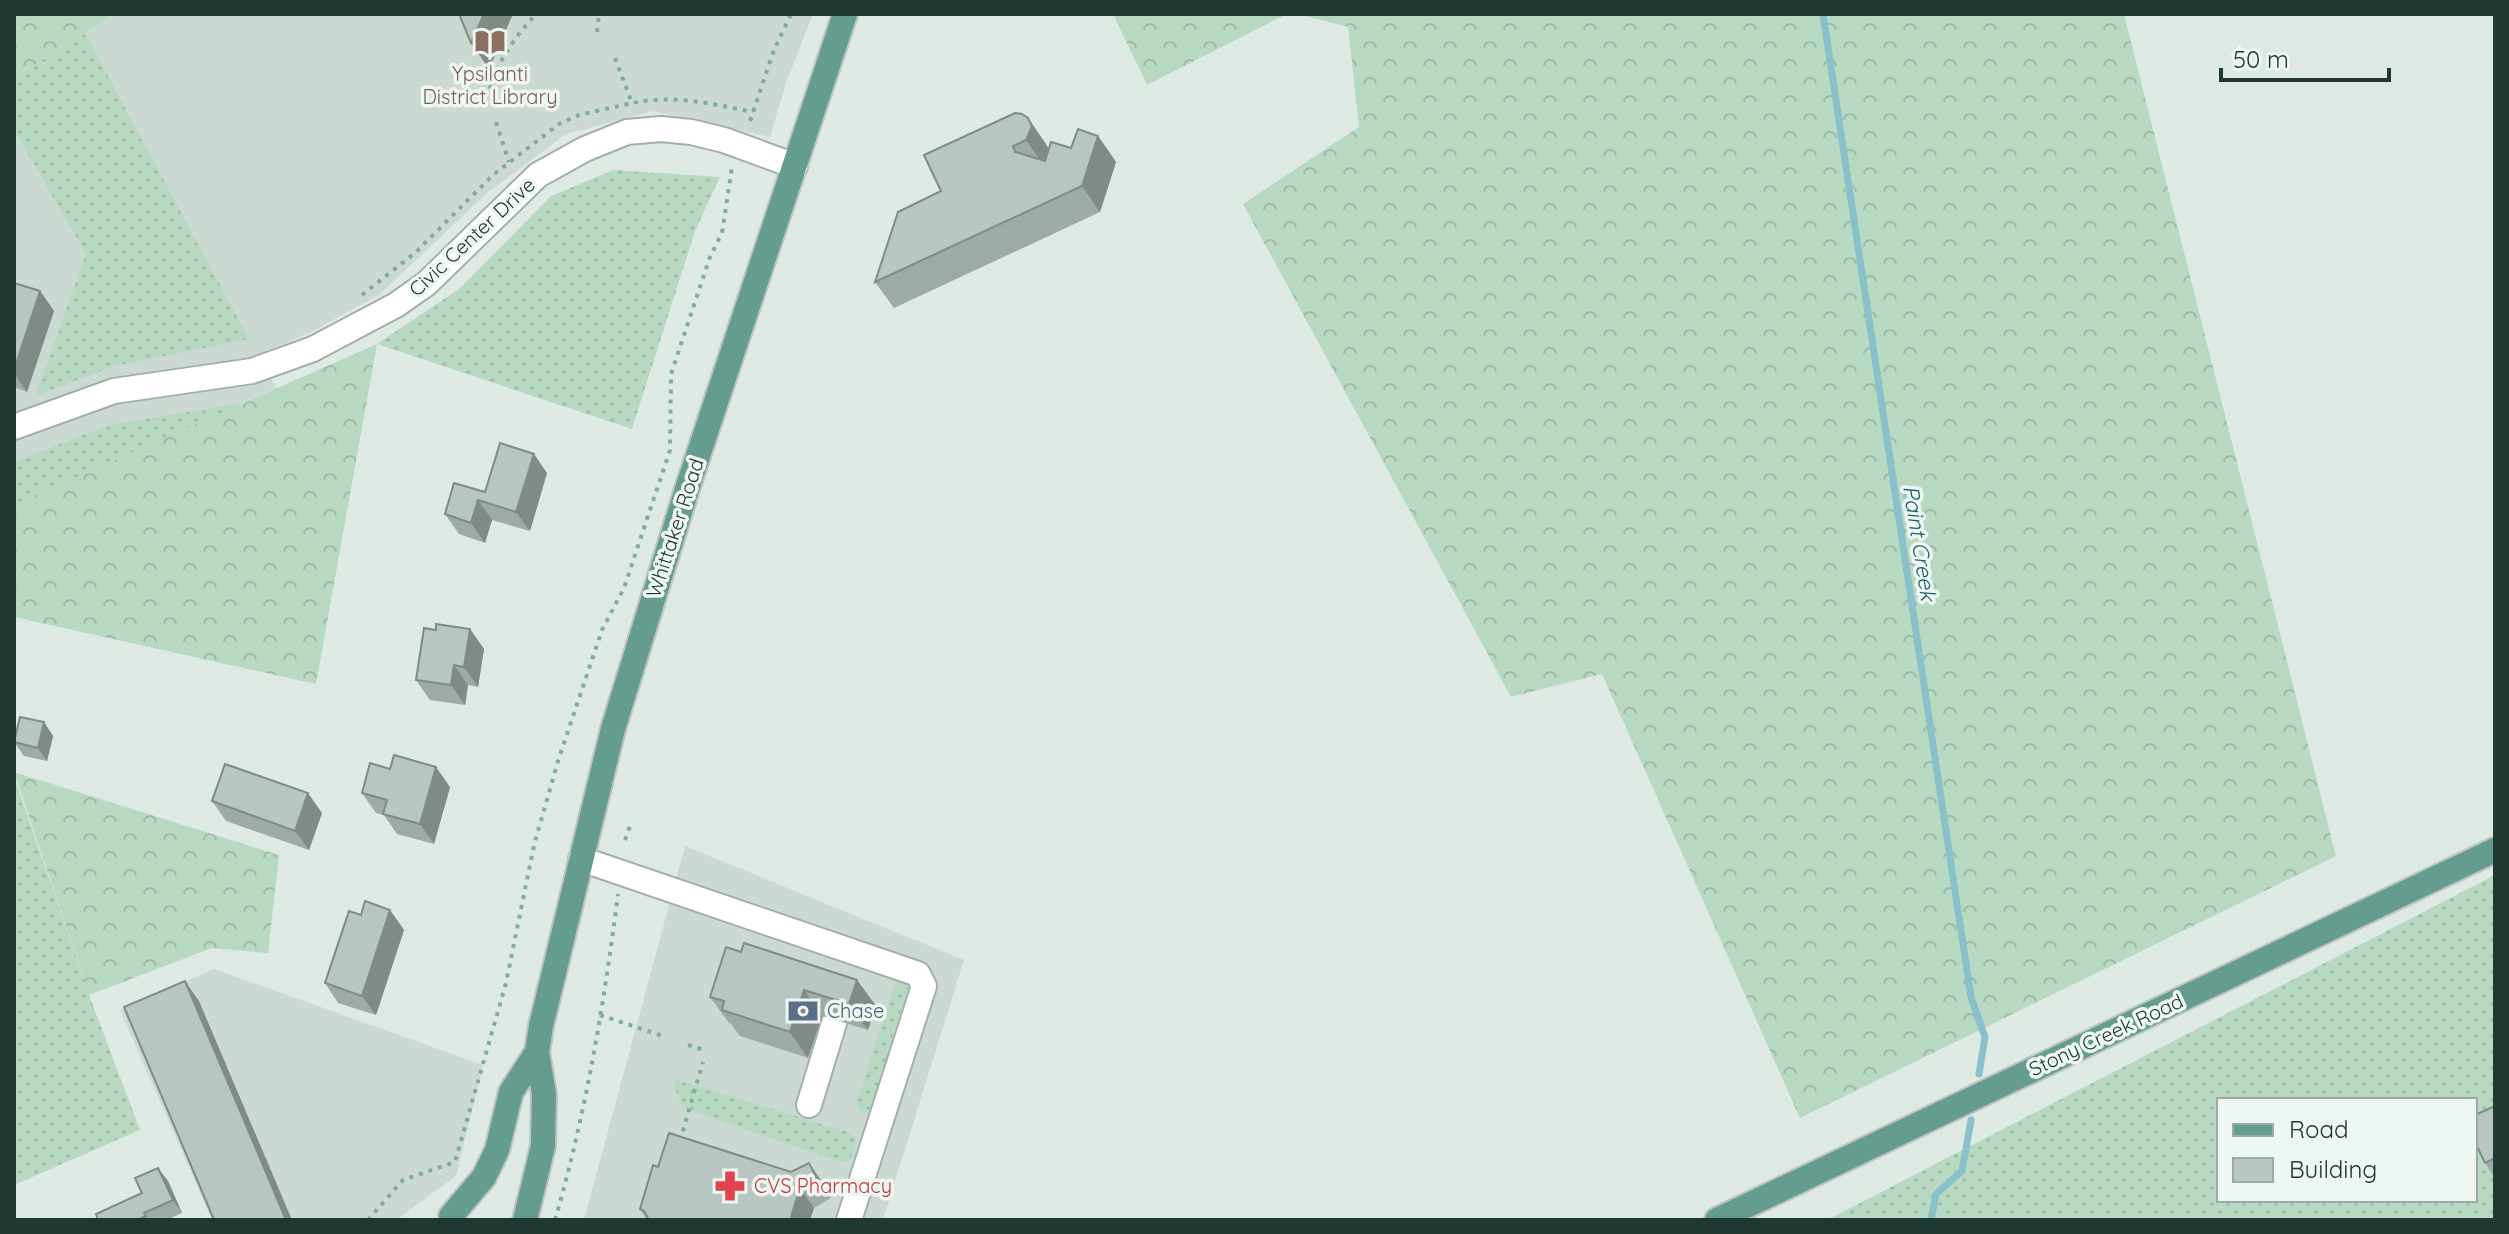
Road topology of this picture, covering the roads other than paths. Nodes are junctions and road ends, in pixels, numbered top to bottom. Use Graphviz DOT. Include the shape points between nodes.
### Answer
graph roads {
  1 [pos="845,14"];
  2 [pos="795,166"];
  3 [pos="14,427"];
  4 [pos="2495,850"];
  5 [pos="581,859"];
  6 [pos="855,952"];
  7 [pos="847,978"];
  8 [pos="835,1020"];
  9 [pos="537,1052"];
  10 [pos="809,1105"];
  11 [pos="454,1219"];
  12 [pos="525,1220"];
  13 [pos="849,1220"];
  14 [pos="1717,1220"];
  1 -- 2 [label="main road, Whittaker Road"];
  2 -- 3 [label="street, Civic Center Drive" via="691,132 627,132 538,175 426,284 313,349 252,371 114,391"];
  2 -- 5 [label="main road, Whittaker Road" via="688,486 613,729"];
  4 -- 14 [label="main road, Stony Creek Road"];
  5 -- 6 [label="street"];
  5 -- 9 [label="main road, Whittaker Road"];
  6 -- 7 [label="street"];
  6 -- 13 [label="street" via="918,974 924,986"];
  8 -- 10 [label="street"];
  9 -- 11 [label="main road, Whittaker Road" via="511,1092 497,1150 484,1177"];
  9 -- 12 [label="main road, Whittaker Road" via="544,1094 543,1146"];
}
